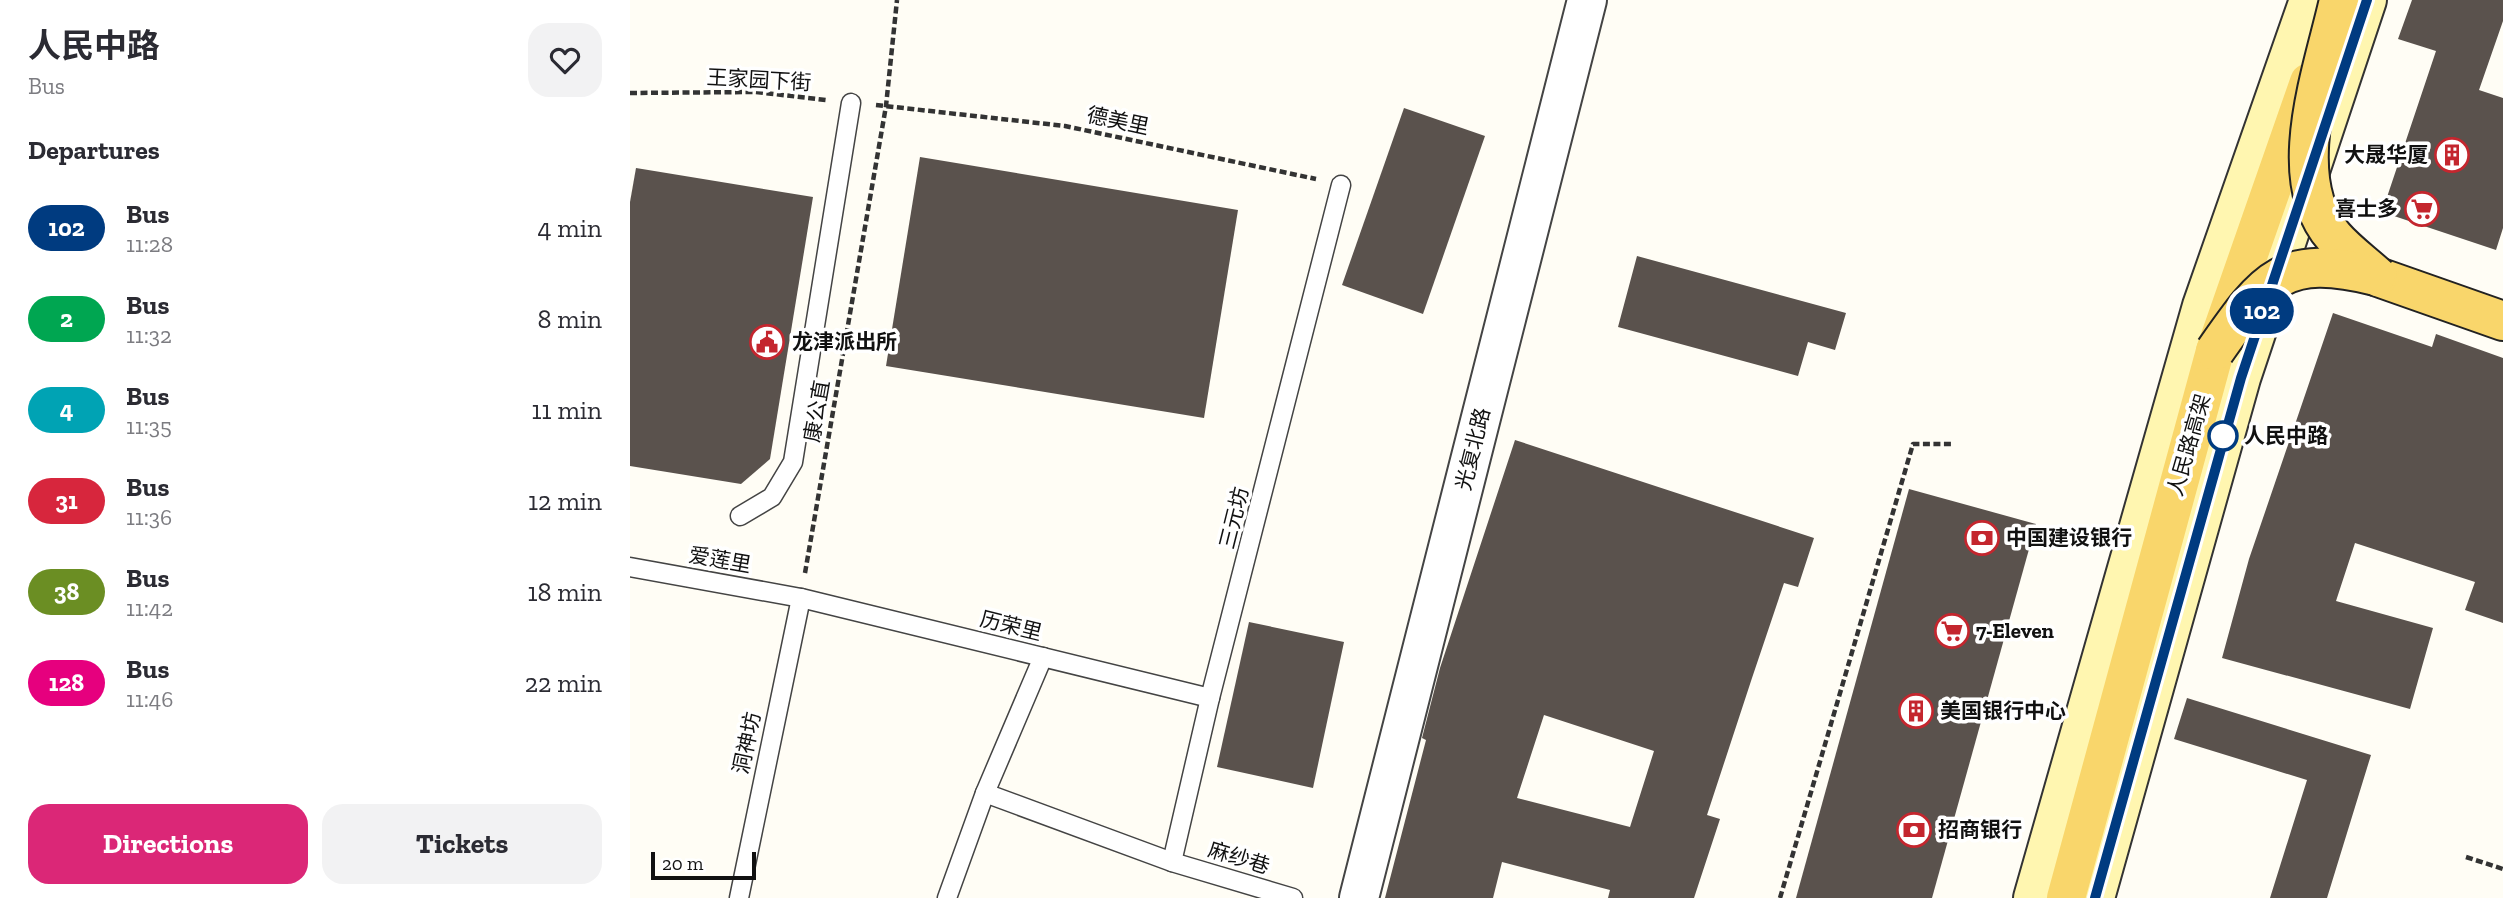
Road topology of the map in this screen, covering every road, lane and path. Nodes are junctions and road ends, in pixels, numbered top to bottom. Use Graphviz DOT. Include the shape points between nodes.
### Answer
graph roads {
  1 [pos="897,0"];
  2 [pos="1587,0"];
  3 [pos="2309,0"];
  4 [pos="2338,0"];
  5 [pos="2367,0"];
  6 [pos="630,93"];
  7 [pos="851,103"];
  8 [pos="886,106"];
  9 [pos="1341,185"];
  10 [pos="2378,277"];
  11 [pos="2503,321"];
  12 [pos="2216,351"];
  13 [pos="1951,444"];
  14 [pos="740,516"];
  15 [pos="630,567"];
  16 [pos="801,598"];
  17 [pos="1043,657"];
  18 [pos="1210,698"];
  19 [pos="985,793"];
  20 [pos="2466,858"];
  21 [pos="1172,862"];
  22 [pos="2503,869"];
  23 [pos="739,898"];
  24 [pos="947,898"];
  25 [pos="1293,898"];
  26 [pos="1359,898"];
  27 [pos="1780,898"];
  28 [pos="2033,898"];
  29 [pos="2066,898"];
  30 [pos="2095,898"];
  1 -- 8 [label="path, 康公直"];
  2 -- 26 [label="street, 光复北路"];
  3 -- 28 [label="main road" via="2202,306"];
  4 -- 10 [label="main road, bridge" via="2307,153 2313,197 2334,237"];
  4 -- 12 [label="main road, 人民路高架, bridge"];
  5 -- 30 [label="main road" via="2237,390"];
  6 -- 7 [label="path, 王家园下街" via="756,92"];
  7 -- 8 [label="path, 王家园下街"];
  7 -- 14 [label="lane" via="793,462 772,497"];
  8 -- 9 [label="path, 德美里" via="1065,126"];
  8 -- 16 [label="path, 康公直"];
  9 -- 18 [label="lane, 三元坊"];
  10 -- 11 [label="main road"];
  10 -- 12 [label="main road, bridge" via="2323,266 2290,272 2248,304"];
  12 -- 29 [label="main road, 人民路高架"];
  13 -- 27 [label="path" via="1913,444"];
  15 -- 16 [label="lane, 爱莲里"];
  16 -- 17 [label="lane, 历荣里"];
  16 -- 23 [label="lane, 洞神坊"];
  17 -- 18 [label="lane, 历荣里"];
  17 -- 19 [label="lane"];
  18 -- 21 [label="lane, 三元坊"];
  19 -- 21 [label="lane, 麻纱巷"];
  19 -- 24 [label="lane"];
  20 -- 22 [label="path"];
  21 -- 25 [label="lane, 麻纱巷"];
}
